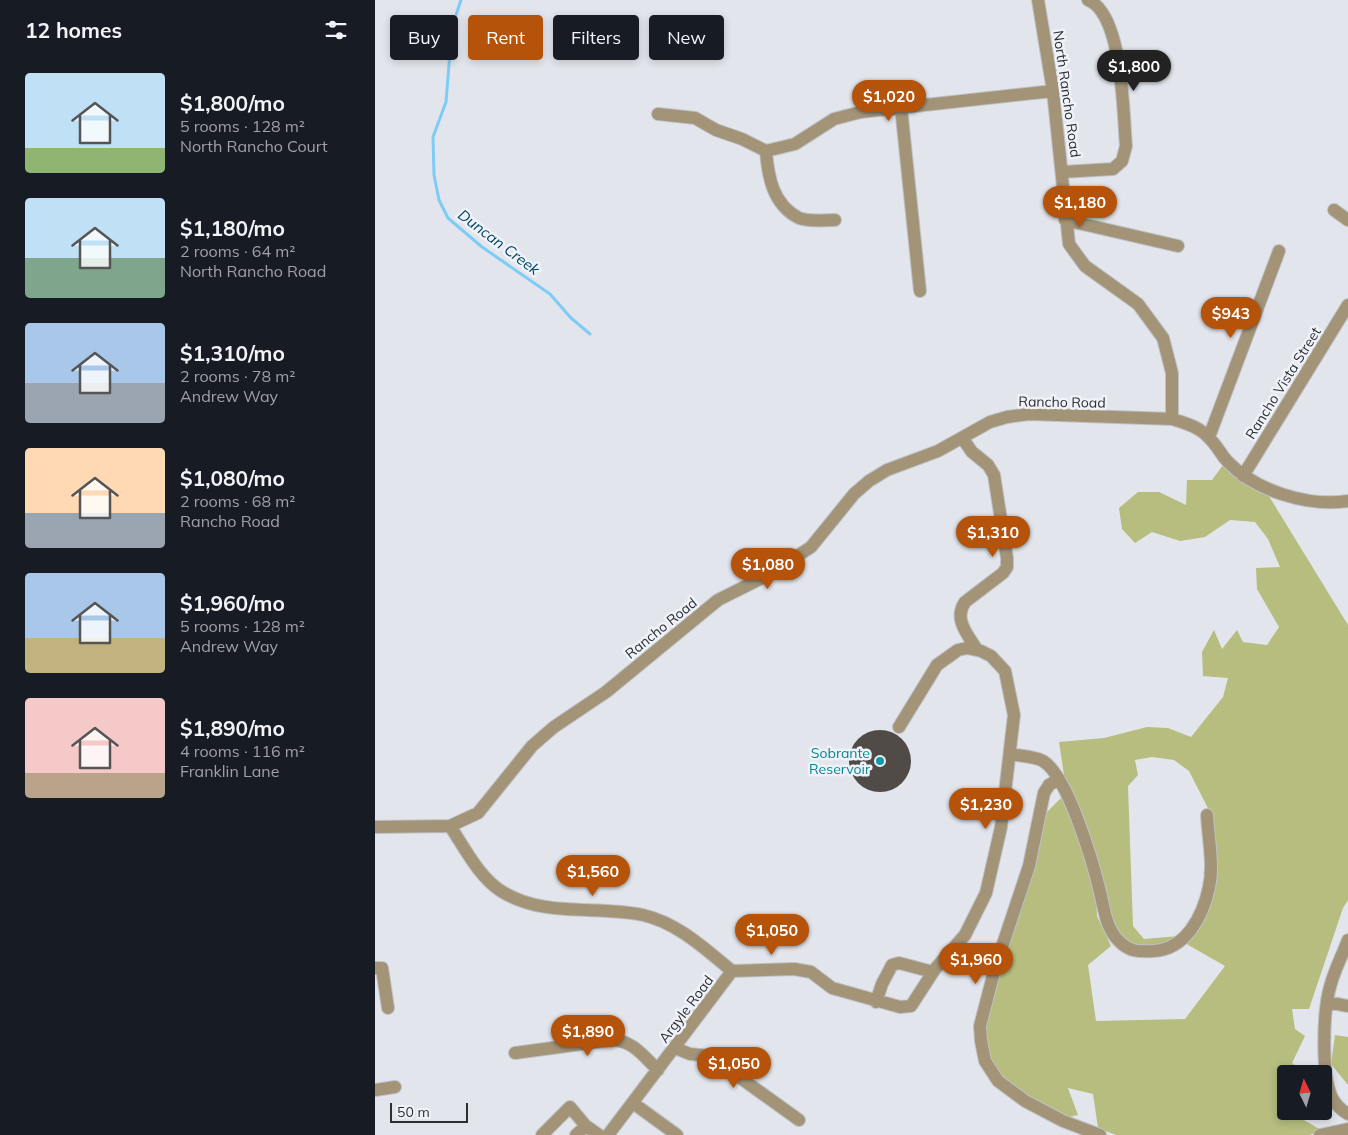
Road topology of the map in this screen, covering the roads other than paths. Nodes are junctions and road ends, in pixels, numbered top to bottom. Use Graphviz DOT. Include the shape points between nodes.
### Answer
graph roads {
  1 [pos="1038,0"];
  2 [pos="1088,0"];
  3 [pos="1053,91"];
  4 [pos="901,107"];
  5 [pos="658,114"];
  6 [pos="766,151"];
  7 [pos="1062,172"];
  8 [pos="1334,210"];
  9 [pos="835,220"];
  10 [pos="1065,220"];
  11 [pos="1348,220"];
  12 [pos="1178,246"];
  13 [pos="1279,251"];
  14 [pos="920,291"];
  15 [pos="1348,306"];
  16 [pos="1172,419"];
  17 [pos="1209,437"];
  18 [pos="963,438"];
  19 [pos="1243,476"];
  20 [pos="1348,501"];
  21 [pos="977,650"];
  22 [pos="899,727"];
  23 [pos="1010,754"];
  24 [pos="1059,779"];
  25 [pos="1207,815"];
  26 [pos="450,826"];
  27 [pos="375,827"];
  28 [pos="1348,940"];
  29 [pos="375,968"];
  30 [pos="732,971"];
  31 [pos="933,972"];
  32 [pos="876,1002"];
  33 [pos="1327,1002"];
  34 [pos="1348,1006"];
  35 [pos="388,1008"];
  36 [pos="675,1048"];
  37 [pos="515,1053"];
  38 [pos="658,1070"];
  39 [pos="395,1087"];
  40 [pos="375,1090"];
  41 [pos="633,1103"];
  42 [pos="1348,1114"];
  43 [pos="799,1120"];
  44 [pos="585,1126"];
  45 [pos="1348,1129"];
  46 [pos="542,1135"];
  47 [pos="576,1135"];
  48 [pos="599,1135"];
  49 [pos="608,1135"];
  50 [pos="677,1135"];
  51 [pos="1100,1135"];
  52 [pos="1320,1135"];
  1 -- 3 [label="street, North Rancho Road"];
  2 -- 7 [label="street" via="1108,20 1116,43 1126,146 1122,161 1113,169"];
  3 -- 4 [label="street"];
  3 -- 7 [label="street, North Rancho Road"];
  4 -- 6 [label="street" via="834,119 795,144"];
  4 -- 14 [label="street"];
  5 -- 6 [label="street" via="695,118"];
  6 -- 9 [label="street" via="773,191 785,208 800,218"];
  7 -- 10 [label="street, North Rancho Road"];
  8 -- 11 [label="street"];
  10 -- 12 [label="street"];
  10 -- 16 [label="street, North Rancho Road" via="1069,244 1085,266 1139,304 1163,338 1172,373"];
  13 -- 17 [label="street"];
  15 -- 19 [label="street, Rancho Vista Street"];
  16 -- 17 [label="street, Rancho Road" via="1190,424"];
  16 -- 18 [label="street, Rancho Road" via="1029,414 990,422"];
  17 -- 19 [label="street" via="1226,461"];
  18 -- 21 [label="street" via="994,475 1007,558 1003,573 960,608 960,620"];
  18 -- 26 [label="street, Rancho Road" via="887,470 869,481 854,494 811,547 770,574 718,600 606,692 539,740 478,812"];
  19 -- 20 [label="street" via="1264,488 1309,501"];
  21 -- 22 [label="street" via="959,650 937,665"];
  21 -- 23 [label="street" via="991,656 1005,671 1014,715"];
  23 -- 24 [label="street" via="1042,760 1055,770"];
  23 -- 31 [label="street" via="1001,827 986,893 965,935"];
  24 -- 25 [label="street" via="1079,824 1108,925 1118,941 1132,951 1166,950 1195,926 1209,886"];
  24 -- 51 [label="street" via="1044,793 1029,866 995,968 980,1026 981,1041 985,1061 998,1081 1025,1101 1063,1121"];
  26 -- 27 [label="street, Rancho Road"];
  26 -- 30 [label="street" via="478,866 501,891 526,902 556,909 643,915 687,935"];
  28 -- 33 [label="street"];
  29 -- 35 [label="street" via="382,968"];
  30 -- 32 [label="street" via="794,969 811,972 832,988"];
  30 -- 36 [label="street, Argyle Road"];
  31 -- 32 [label="street" via="911,1006"];
  31 -- 32 [label="street" via="899,963 892,965"];
  33 -- 34 [label="street"];
  33 -- 42 [label="street" via="1324,1021 1328,1085 1332,1098"];
  36 -- 38 [label="street, Argyle Road"];
  36 -- 43 [label="street" via="690,1054 710,1056"];
  37 -- 38 [label="street" via="623,1040"];
  38 -- 41 [label="street, Argyle Road"];
  39 -- 40 [label="street"];
  41 -- 49 [label="street, Argyle Road"];
  41 -- 50 [label="street"];
  44 -- 46 [label="street" via="570,1107"];
  44 -- 47 [label="street"];
  44 -- 48 [label="street"];
  45 -- 52 [label="street"];
}
